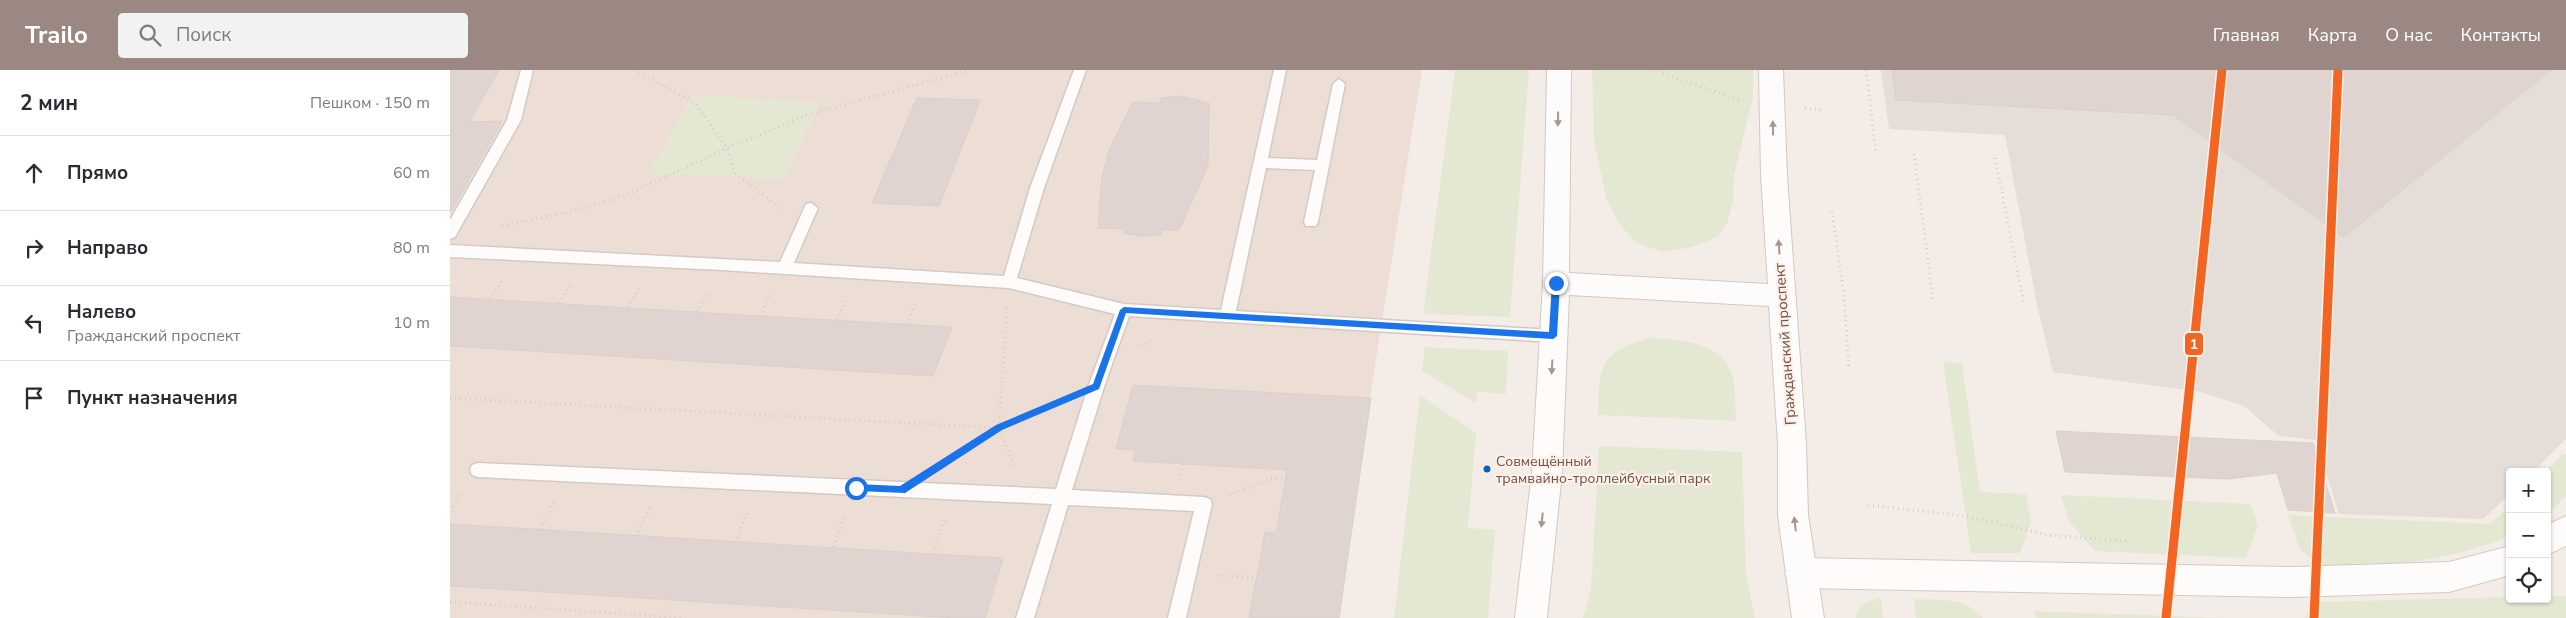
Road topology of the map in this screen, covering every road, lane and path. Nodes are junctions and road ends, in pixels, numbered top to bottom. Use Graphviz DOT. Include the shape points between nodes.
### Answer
graph roads {
  1 [pos="527,70"];
  2 [pos="635,70"];
  3 [pos="969,70"];
  4 [pos="1080,70"];
  5 [pos="1280,70"];
  6 [pos="1559,70"];
  7 [pos="1771,70"];
  8 [pos="1866,70"];
  9 [pos="1339,84"];
  10 [pos="727,148"];
  11 [pos="1876,152"];
  12 [pos="1914,154"];
  13 [pos="1995,158"];
  14 [pos="1259,163"];
  15 [pos="1323,165"];
  16 [pos="811,208"];
  17 [pos="1832,211"];
  18 [pos="1311,222"];
  19 [pos="802,225"];
  20 [pos="496,227"];
  21 [pos="450,233"];
  22 [pos="450,250"];
  23 [pos="784,268"];
  24 [pos="1009,282"];
  25 [pos="1556,283"];
  26 [pos="1782,296"];
  27 [pos="1934,301"];
  28 [pos="2024,304"];
  29 [pos="1124,310"];
  30 [pos="1227,316"];
  31 [pos="1553,336"];
  32 [pos="1849,368"];
  33 [pos="1096,387"];
  34 [pos="450,398"];
  35 [pos="999,428"];
  36 [pos="478,470"];
  37 [pos="1285,479"];
  38 [pos="856,488"];
  39 [pos="902,490"];
  40 [pos="955,493"];
  41 [pos="1027,496"];
  42 [pos="1062,497"];
  43 [pos="1204,504"];
  44 [pos="1868,505"];
  45 [pos="2566,530"];
  46 [pos="2551,539"];
  47 [pos="2135,542"];
  48 [pos="834,548"];
  49 [pos="933,554"];
  50 [pos="2506,561"];
  51 [pos="1188,572"];
  52 [pos="1800,573"];
  53 [pos="1256,578"];
  54 [pos="450,602"];
  55 [pos="683,618"];
  56 [pos="1025,618"];
  57 [pos="1177,618"];
  58 [pos="1531,618"];
  59 [pos="1808,618"];
  1 -- 21 [label="lane" via="514,120"];
  2 -- 10 [label="path" via="695,103"];
  3 -- 10 [label="path" via="807,115"];
  4 -- 24 [label="lane" via="1037,188"];
  5 -- 14 [label="lane"];
  6 -- 25 [label="main road, one-way"];
  26 -- 7 [label="main road, Гражданский проспект, one-way"];
  8 -- 11 [label="path"];
  9 -- 15 [label="lane"];
  10 -- 19 [label="path" via="735,173"];
  10 -- 20 [label="path" via="624,196"];
  12 -- 27 [label="path"];
  13 -- 28 [label="path"];
  14 -- 15 [label="lane"];
  14 -- 30 [label="lane"];
  15 -- 18 [label="lane"];
  16 -- 19 [label="lane"];
  17 -- 32 [label="path" via="1844,297"];
  19 -- 23 [label="lane"];
  22 -- 23 [label="lane"];
  23 -- 24 [label="lane"];
  24 -- 29 [label="lane"];
  24 -- 35 [label="path"];
  25 -- 26 [label="main road"];
  25 -- 31 [label="main road"];
  52 -- 26 [label="main road, Гражданский проспект, one-way" via="1793,515 1792,444"];
  29 -- 30 [label="lane"];
  29 -- 33 [label="lane"];
  30 -- 31 [label="lane"];
  31 -- 58 [label="main road, one-way" via="1547,472"];
  33 -- 35 [label="path"];
  33 -- 42 [label="lane"];
  34 -- 35 [label="path"];
  35 -- 39 [label="path"];
  35 -- 41 [label="path"];
  36 -- 38 [label="lane"];
  37 -- 43 [label="path" via="1270,479"];
  38 -- 39 [label="lane"];
  38 -- 48 [label="path"];
  39 -- 40 [label="lane"];
  40 -- 41 [label="lane"];
  40 -- 49 [label="path"];
  41 -- 42 [label="lane"];
  42 -- 43 [label="lane"];
  42 -- 56 [label="lane"];
  43 -- 51 [label="lane"];
  44 -- 47 [label="path" via="1966,516 2048,535"];
  45 -- 46 [label="main road"];
  50 -- 52 [label="main road" via="2449,577 2294,582"];
  51 -- 53 [label="path"];
  51 -- 57 [label="lane"];
  52 -- 59 [label="main road, Гражданский проспект"];
  54 -- 55 [label="path"];
}
